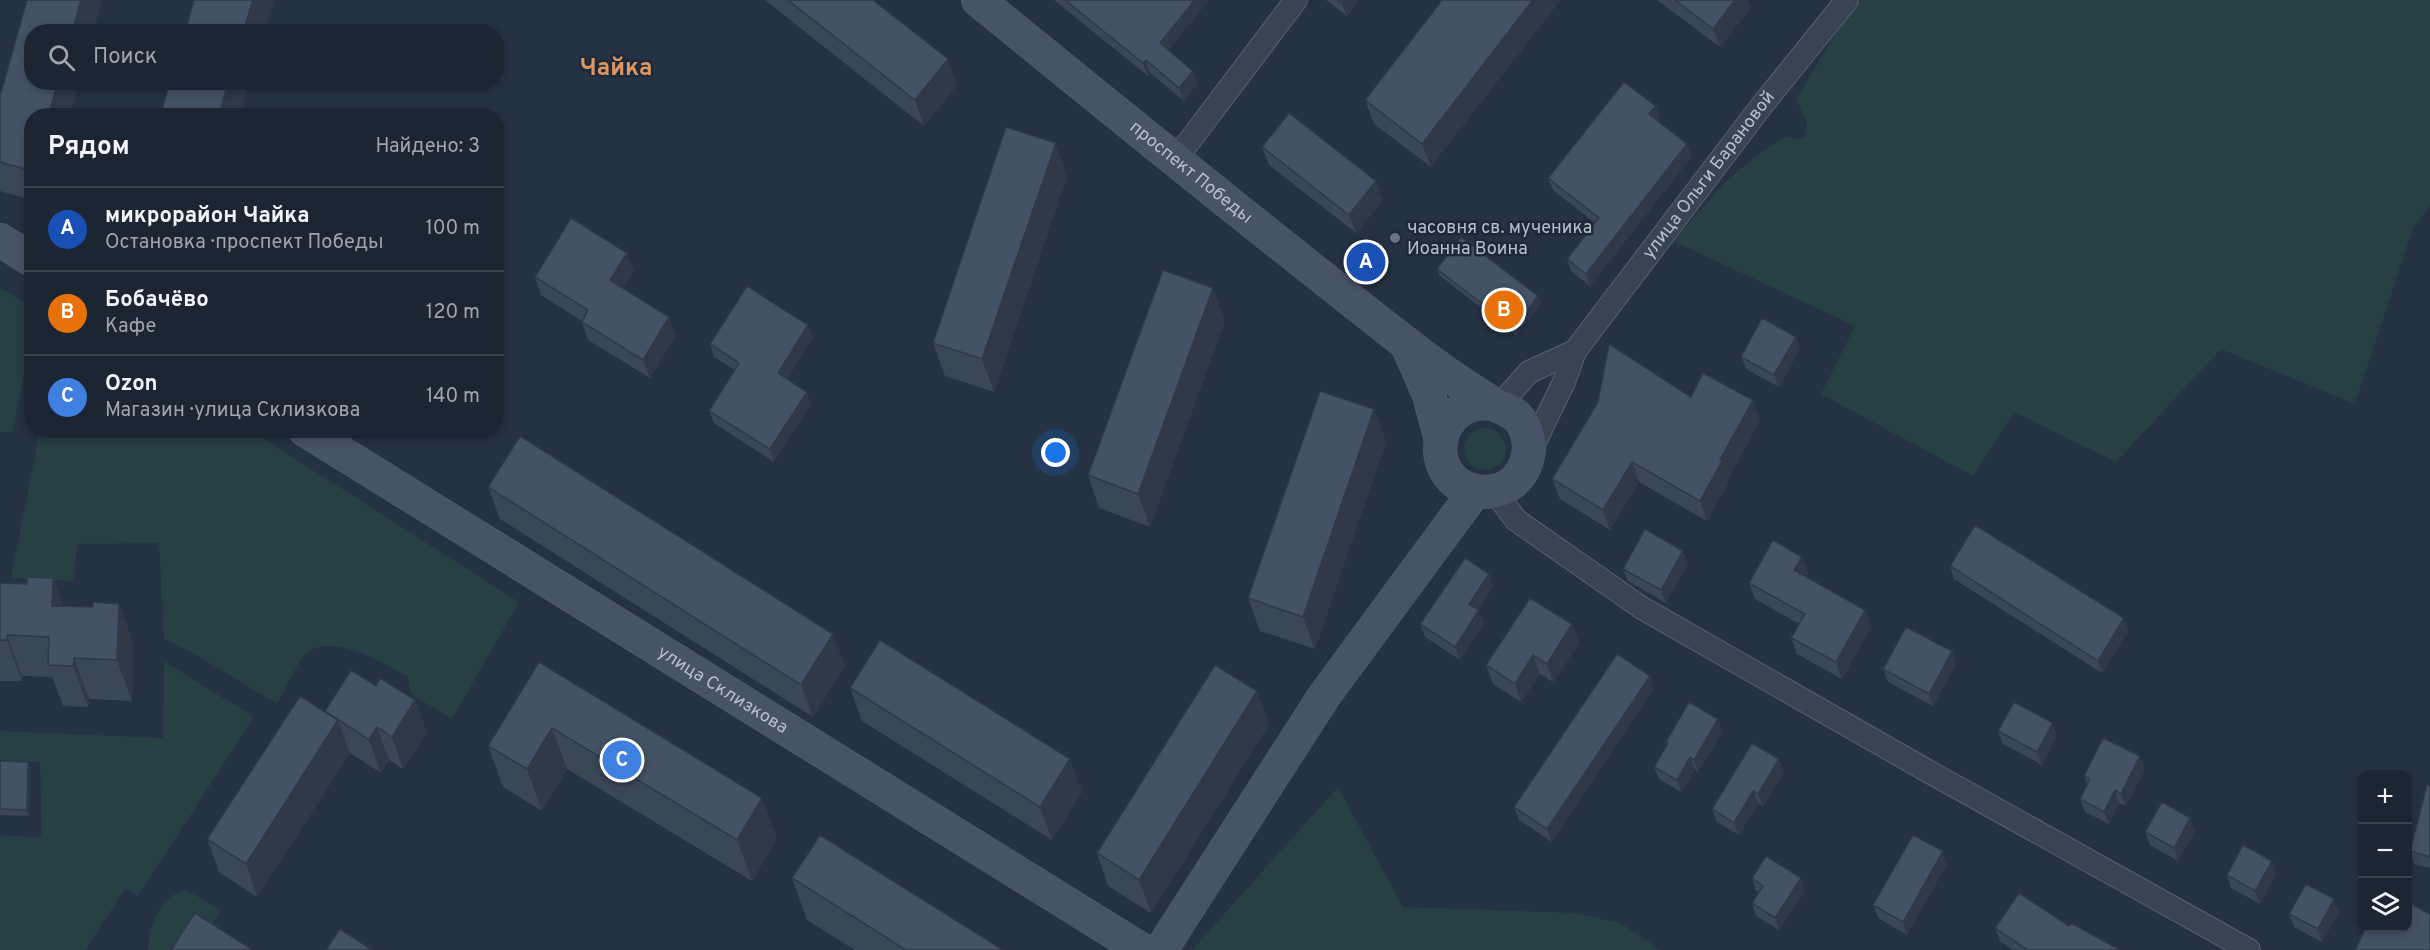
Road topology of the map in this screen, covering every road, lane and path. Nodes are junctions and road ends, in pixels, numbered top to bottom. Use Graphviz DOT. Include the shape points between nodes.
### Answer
graph roads {
  1 [pos="978,0"];
  2 [pos="1296,0"];
  3 [pos="1847,0"];
  4 [pos="1175,160"];
  5 [pos="0,240"];
  6 [pos="24,255"];
  7 [pos="1406,343"];
  8 [pos="1575,351"];
  9 [pos="1497,405"];
  10 [pos="318,438"];
  11 [pos="1440,446"];
  12 [pos="1528,455"];
  13 [pos="1484,491"];
  14 [pos="1423,562"];
  15 [pos="1142,950"];
  16 [pos="1161,950"];
  17 [pos="2249,950"];
  1 -- 4 [label="street, проспект Победы"];
  2 -- 4 [label="street"];
  3 -- 8 [label="street, улица Ольги Барановой"];
  4 -- 7 [label="street, проспект Победы"];
  5 -- 6 [label="street"];
  7 -- 9 [label="street, проспект Победы"];
  7 -- 11 [label="street, проспект Победы" via="1429,395"];
  8 -- 9 [label="street, улица Ольги Барановой" via="1529,372"];
  8 -- 12 [label="street, улица Ольги Барановой"];
  9 -- 11 [label="street" via="1478,404 1459,411 1449,421"];
  9 -- 12 [label="street, проспект Победы" via="1514,414 1524,426"];
  10 -- 15 [label="street, улица Склизкова"];
  11 -- 13 [label="street, проспект Победы" via="1449,475 1458,483"];
  11 -- 14 [label="street" via="1438,500"];
  12 -- 13 [label="street" via="1519,476 1508,486"];
  13 -- 14 [label="street"];
  13 -- 17 [label="street" via="1516,520 1642,608"];
  14 -- 16 [label="street" via="1324,696"];
}
